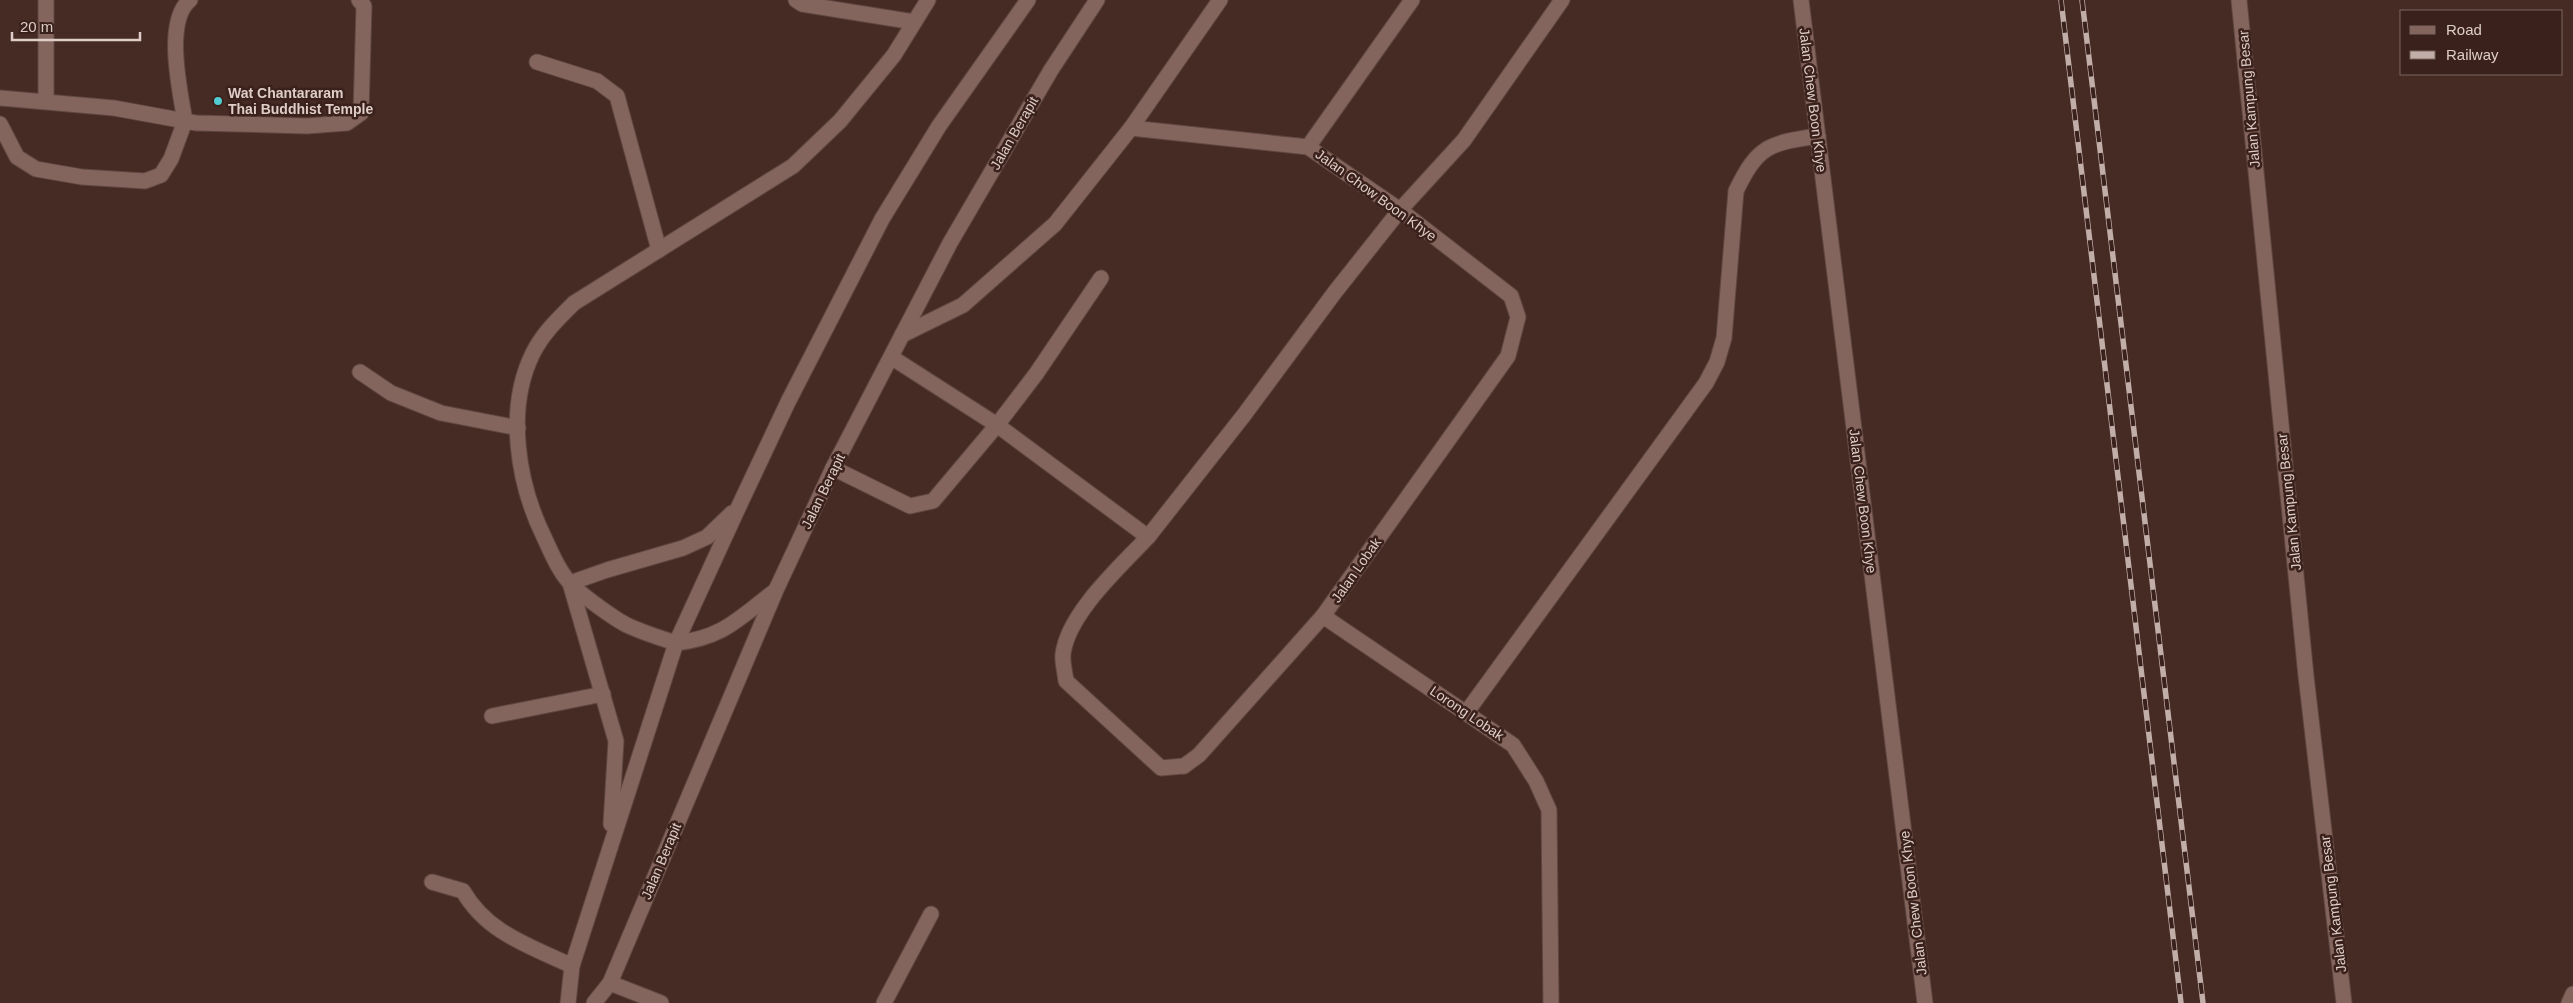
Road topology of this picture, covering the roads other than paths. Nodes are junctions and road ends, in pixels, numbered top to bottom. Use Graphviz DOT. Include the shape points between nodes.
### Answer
graph roads {
  1 [pos="46,0"];
  2 [pos="190,0"];
  3 [pos="358,0"];
  4 [pos="796,0"];
  5 [pos="928,0"];
  6 [pos="1028,0"];
  7 [pos="1097,0"];
  8 [pos="1220,0"];
  9 [pos="1412,0"];
  10 [pos="1562,0"];
  11 [pos="1801,0"];
  12 [pos="2239,0"];
  13 [pos="914,22"];
  14 [pos="537,62"];
  15 [pos="0,98"];
  16 [pos="46,101"];
  17 [pos="186,121"];
  18 [pos="0,124"];
  19 [pos="1131,128"];
  20 [pos="1818,136"];
  21 [pos="1308,146"];
  22 [pos="1400,210"];
  23 [pos="659,250"];
  24 [pos="1101,278"];
  25 [pos="902,335"];
  26 [pos="1508,356"];
  27 [pos="891,357"];
  28 [pos="360,372"];
  29 [pos="997,425"];
  30 [pos="518,428"];
  31 [pos="833,468"];
  32 [pos="739,506"];
  33 [pos="1148,537"];
  34 [pos="570,583"];
  35 [pos="776,590"];
  36 [pos="1323,616"];
  37 [pos="676,643"];
  38 [pos="604,694"];
  39 [pos="1466,713"];
  40 [pos="492,716"];
  41 [pos="610,846"];
  42 [pos="432,882"];
  43 [pos="931,914"];
  44 [pos="572,966"];
  45 [pos="610,982"];
  46 [pos="2573,994"];
  47 [pos="568,1003"];
  48 [pos="594,1003"];
  49 [pos="661,1003"];
  50 [pos="884,1003"];
  51 [pos="1552,1003"];
  52 [pos="1925,1003"];
  53 [pos="2344,1003"];
  54 [pos="2570,1003"];
  1 -- 16 [label="street"];
  2 -- 17 [label="street" via="185,4 177,25 178,74"];
  3 -- 17 [label="street" via="364,6 363,85 361,113 356,119 347,123 307,126"];
  4 -- 13 [label="street" via="802,4"];
  5 -- 13 [label="street"];
  6 -- 32 [label="street" via="939,126 882,219 788,402"];
  7 -- 25 [label="street, Jalan Berapit" via="1051,70 950,243"];
  8 -- 19 [label="street"];
  9 -- 21 [label="street"];
  10 -- 22 [label="street" via="1464,140"];
  11 -- 20 [label="street, Jalan Chew Boon Khye"];
  12 -- 53 [label="street, Jalan Kampung Besar" via="2306,676"];
  13 -- 23 [label="street" via="894,55 840,121 793,166"];
  14 -- 23 [label="street" via="597,81 617,96"];
  15 -- 16 [label="street"];
  16 -- 17 [label="street" via="114,108"];
  17 -- 18 [label="street" via="161,175 145,181 82,177 36,169 17,157"];
  19 -- 21 [label="street, Jalan Chow Boon Khye"];
  19 -- 25 [label="street" via="1055,224 962,305"];
  20 -- 39 [label="street" via="1779,142 1759,154 1744,174 1736,191 1724,338 1714,369"];
  20 -- 52 [label="street, Jalan Chew Boon Khye"];
  21 -- 22 [label="street, Jalan Chow Boon Khye"];
  22 -- 26 [label="street, Jalan Chow Boon Khye" via="1511,296 1518,317"];
  22 -- 33 [label="street"];
  23 -- 30 [label="street" via="574,304 550,327 533,354 521,389"];
  24 -- 29 [label="street"];
  25 -- 27 [label="street, Jalan Berapit"];
  26 -- 36 [label="street, Jalan Lobak"];
  27 -- 29 [label="street"];
  27 -- 31 [label="street, Jalan Berapit"];
  28 -- 30 [label="street" via="391,393 441,413"];
  29 -- 31 [label="street" via="933,501 910,506"];
  29 -- 33 [label="street"];
  30 -- 34 [label="street" via="524,485 537,523"];
  31 -- 35 [label="street, Jalan Berapit"];
  32 -- 34 [label="street" via="707,537 683,548"];
  32 -- 37 [label="street"];
  33 -- 36 [label="street, Jalan Lobak" via="1093,595 1072,627 1062,654 1066,681 1161,768 1184,766 1199,755"];
  34 -- 37 [label="street" via="627,626"];
  34 -- 38 [label="street"];
  35 -- 37 [label="street" via="720,633"];
  35 -- 45 [label="street, Jalan Berapit"];
  36 -- 39 [label="street, Lorong Lobak"];
  37 -- 41 [label="street"];
  38 -- 40 [label="street"];
  38 -- 41 [label="street" via="616,741"];
  39 -- 51 [label="street, Lorong Lobak" via="1513,745 1536,781 1549,810"];
  41 -- 44 [label="street"];
  42 -- 44 [label="street" via="463,891 472,907 495,928"];
  43 -- 50 [label="street"];
  44 -- 47 [label="street"];
  45 -- 48 [label="street, Jalan Berapit"];
  45 -- 49 [label="street"];
  46 -- 54 [label="street"];
}
